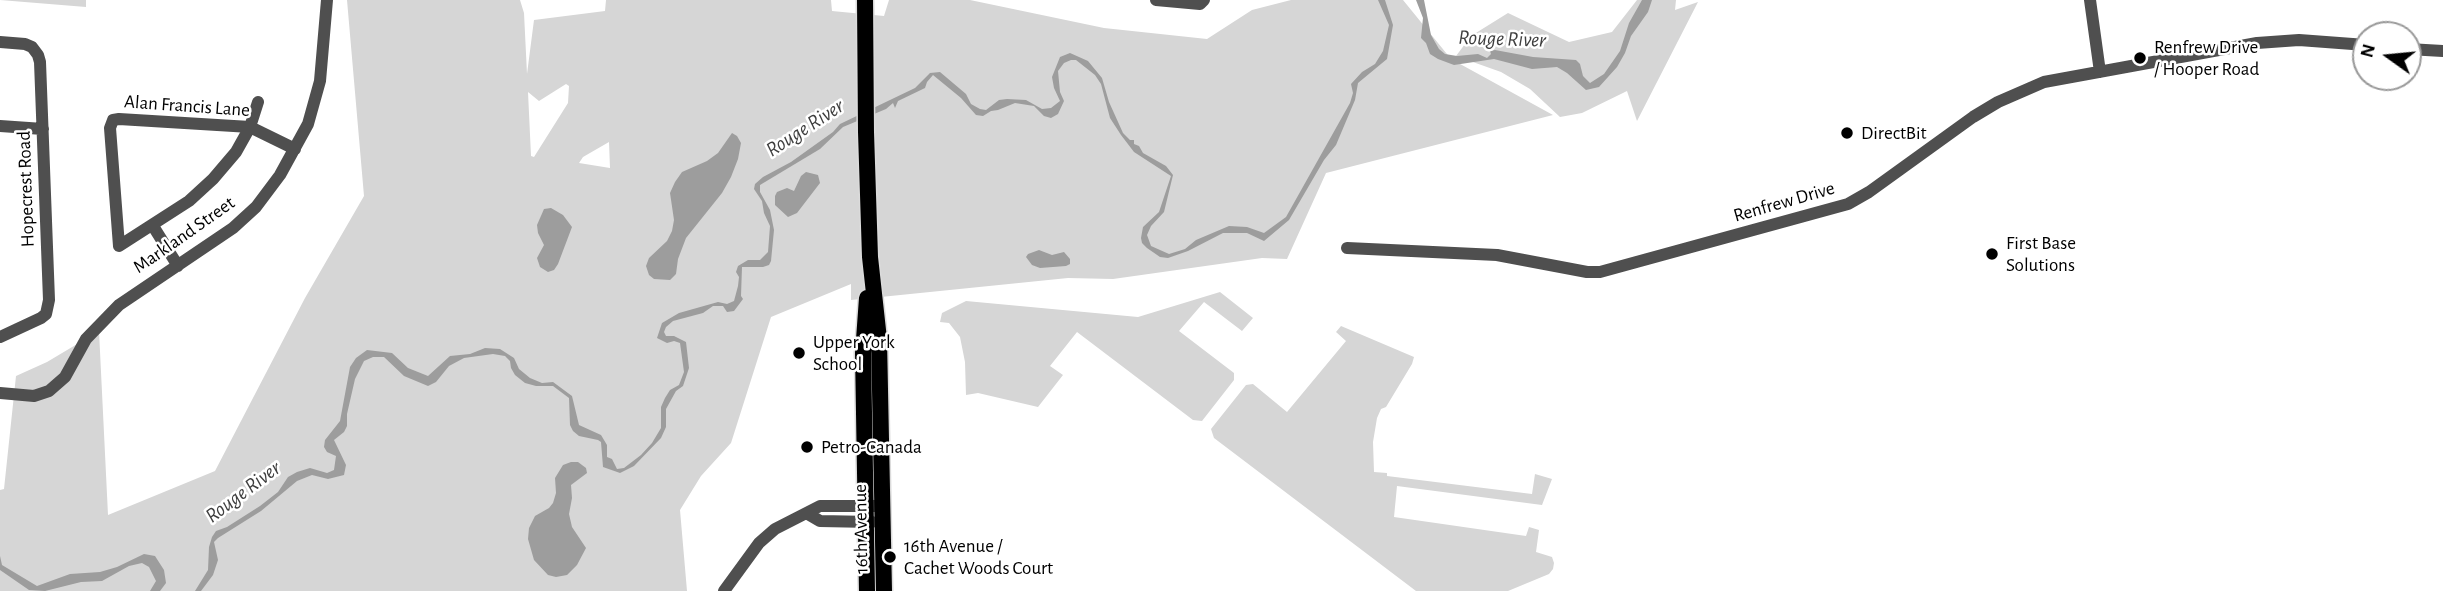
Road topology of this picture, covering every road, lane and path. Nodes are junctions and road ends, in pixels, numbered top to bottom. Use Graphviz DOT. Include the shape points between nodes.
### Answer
graph roads {
  1 [pos="327,0"];
  2 [pos="865,0"];
  3 [pos="1156,0"];
  4 [pos="1204,0"];
  5 [pos="2090,0"];
  6 [pos="0,42"];
  7 [pos="2352,44"];
  8 [pos="2422,50"];
  9 [pos="2443,51"];
  10 [pos="2100,72"];
  11 [pos="258,102"];
  12 [pos="0,126"];
  13 [pos="250,127"];
  14 [pos="43,129"];
  15 [pos="295,149"];
  16 [pos="153,226"];
  17 [pos="1347,248"];
  18 [pos="178,266"];
  19 [pos="0,337"];
  20 [pos="0,393"];
  21 [pos="874,514"];
  22 [pos="724,591"];
  23 [pos="867,591"];
  24 [pos="884,591"];
  1 -- 15 [label="street, Markland Street" via="320,81"];
  2 -- 21 [label="main road, 16th Avenue" via="870,257 879,339"];
  3 -- 4 [label="street" via="1200,4"];
  5 -- 10 [label="street"];
  6 -- 14 [label="street, Hopecrest Road" via="25,44 38,55"];
  7 -- 10 [label="street, Renfrew Drive" via="2258,43"];
  8 -- 9 [label="street"];
  10 -- 17 [label="street, Renfrew Drive" via="2044,82 1998,102 1848,204 1600,272 1497,255"];
  11 -- 13 [label="street"];
  12 -- 14 [label="street"];
  13 -- 15 [label="street, Alan Francis Lane"];
  13 -- 16 [label="street" via="213,179"];
  13 -- 16 [label="street, Alan Francis Lane" via="113,120 119,246"];
  14 -- 19 [label="street, Hopecrest Road" via="48,308 41,318"];
  15 -- 18 [label="street, Markland Street" via="256,207"];
  16 -- 18 [label="street"];
  18 -- 20 [label="street, Markland Street" via="100,323 65,377 49,391 34,396"];
  21 -- 22 [label="street" via="820,506 775,529"];
  21 -- 23 [label="main road, 16th Avenue"];
  21 -- 24 [label="main road, 16th Avenue"];
}
